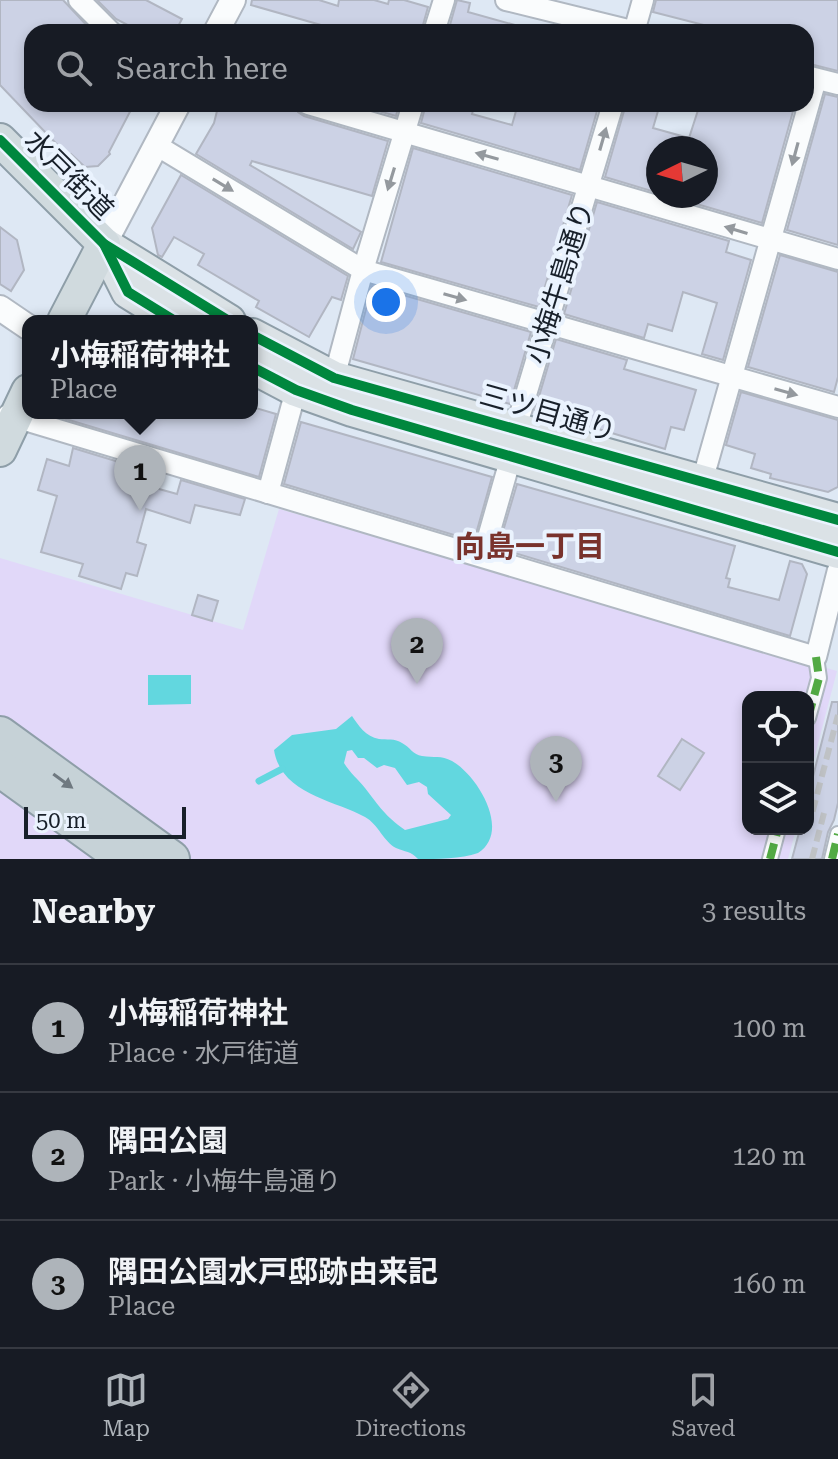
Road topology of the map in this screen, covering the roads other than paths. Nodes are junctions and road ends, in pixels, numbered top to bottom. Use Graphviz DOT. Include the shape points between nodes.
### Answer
graph roads {
  1 [pos="79,0"];
  2 [pos="233,0"];
  3 [pos="444,0"];
  4 [pos="506,0"];
  5 [pos="643,0"];
  6 [pos="103,24"];
  7 [pos="220,24"];
  8 [pos="436,24"];
  9 [pos="602,24"];
  10 [pos="636,24"];
  11 [pos="814,79"];
  12 [pos="838,84"];
  13 [pos="174,112"];
  14 [pos="336,112"];
  15 [pos="411,112"];
  16 [pos="611,112"];
  17 [pos="803,112"];
  18 [pos="405,132"];
  19 [pos="0,140"];
  20 [pos="156,145"];
  21 [pos="589,186"];
  22 [pos="771,240"];
  23 [pos="104,244"];
  24 [pos="838,259"];
  25 [pos="363,270"];
  26 [pos="0,308"];
  27 [pos="67,315"];
  28 [pos="165,315"];
  29 [pos="219,315"];
  30 [pos="22,323"];
  31 [pos="549,324"];
  32 [pos="258,338"];
  33 [pos="258,370"];
  34 [pos="732,376"];
  35 [pos="334,378"];
  36 [pos="258,383"];
  37 [pos="296,390"];
  38 [pos="14,407"];
  39 [pos="838,407"];
  40 [pos="49,419"];
  41 [pos="514,442"];
  42 [pos="0,450"];
  43 [pos="702,482"];
  44 [pos="268,493"];
  45 [pos="838,520"];
  46 [pos="838,552"];
  47 [pos="483,555"];
  48 [pos="838,570"];
  49 [pos="816,657"];
  50 [pos="814,696"];
  51 [pos="0,735"];
  52 [pos="0,768"];
  53 [pos="838,834"];
  54 [pos="776,835"];
  55 [pos="126,859"];
  56 [pos="171,859"];
  57 [pos="770,859"];
  58 [pos="832,859"];
  1 -- 6 [label="street"];
  2 -- 7 [label="street"];
  3 -- 8 [label="street"];
  4 -- 9 [label="street"];
  5 -- 10 [label="street"];
  11 -- 12 [label="street"];
  13 -- 20 [label="street"];
  14 -- 18 [label="street"];
  15 -- 18 [label="street"];
  21 -- 16 [label="street, 小梅牛島通り, one-way"];
  17 -- 22 [label="street, one-way"];
  21 -- 18 [label="street, one-way"];
  18 -- 25 [label="street, one-way"];
  19 -- 23 [label="highway, 水戸街道"];
  20 -- 23 [label="street"];
  20 -- 25 [label="street, one-way"];
  22 -- 21 [label="street, one-way"];
  21 -- 31 [label="street, 小梅牛島通り"];
  22 -- 24 [label="street"];
  22 -- 34 [label="street"];
  23 -- 27 [label="highway, 水戸街道"];
  23 -- 28 [label="main road" via="128,292"];
  23 -- 29 [label="main road"];
  25 -- 31 [label="street, one-way"];
  25 -- 35 [label="street"];
  26 -- 30 [label="street"];
  31 -- 34 [label="street"];
  31 -- 41 [label="street, 小梅牛島通り"];
  32 -- 35 [label="main road, 三ツ目通り"];
  33 -- 37 [label="main road, 三ツ目通り"];
  34 -- 39 [label="street, one-way"];
  34 -- 43 [label="street"];
  35 -- 41 [label="main road, 三ツ目通り"];
  36 -- 37 [label="street"];
  37 -- 41 [label="main road, 三ツ目通り" via="352,410"];
  37 -- 44 [label="street"];
  38 -- 42 [label="highway"];
  40 -- 44 [label="street"];
  41 -- 43 [label="main road, 三ツ目通り"];
  41 -- 46 [label="main road, 三ツ目通り"];
  41 -- 47 [label="street, 小梅牛島通り"];
  43 -- 45 [label="main road, 三ツ目通り"];
  44 -- 47 [label="street"];
  47 -- 49 [label="street"];
  48 -- 49 [label="street"];
  49 -- 50 [label="street" via="819,678"];
  51 -- 56 [label="highway, one-way"];
  52 -- 55 [label="highway"];
  53 -- 58 [label="street"];
  54 -- 57 [label="street"];
}
